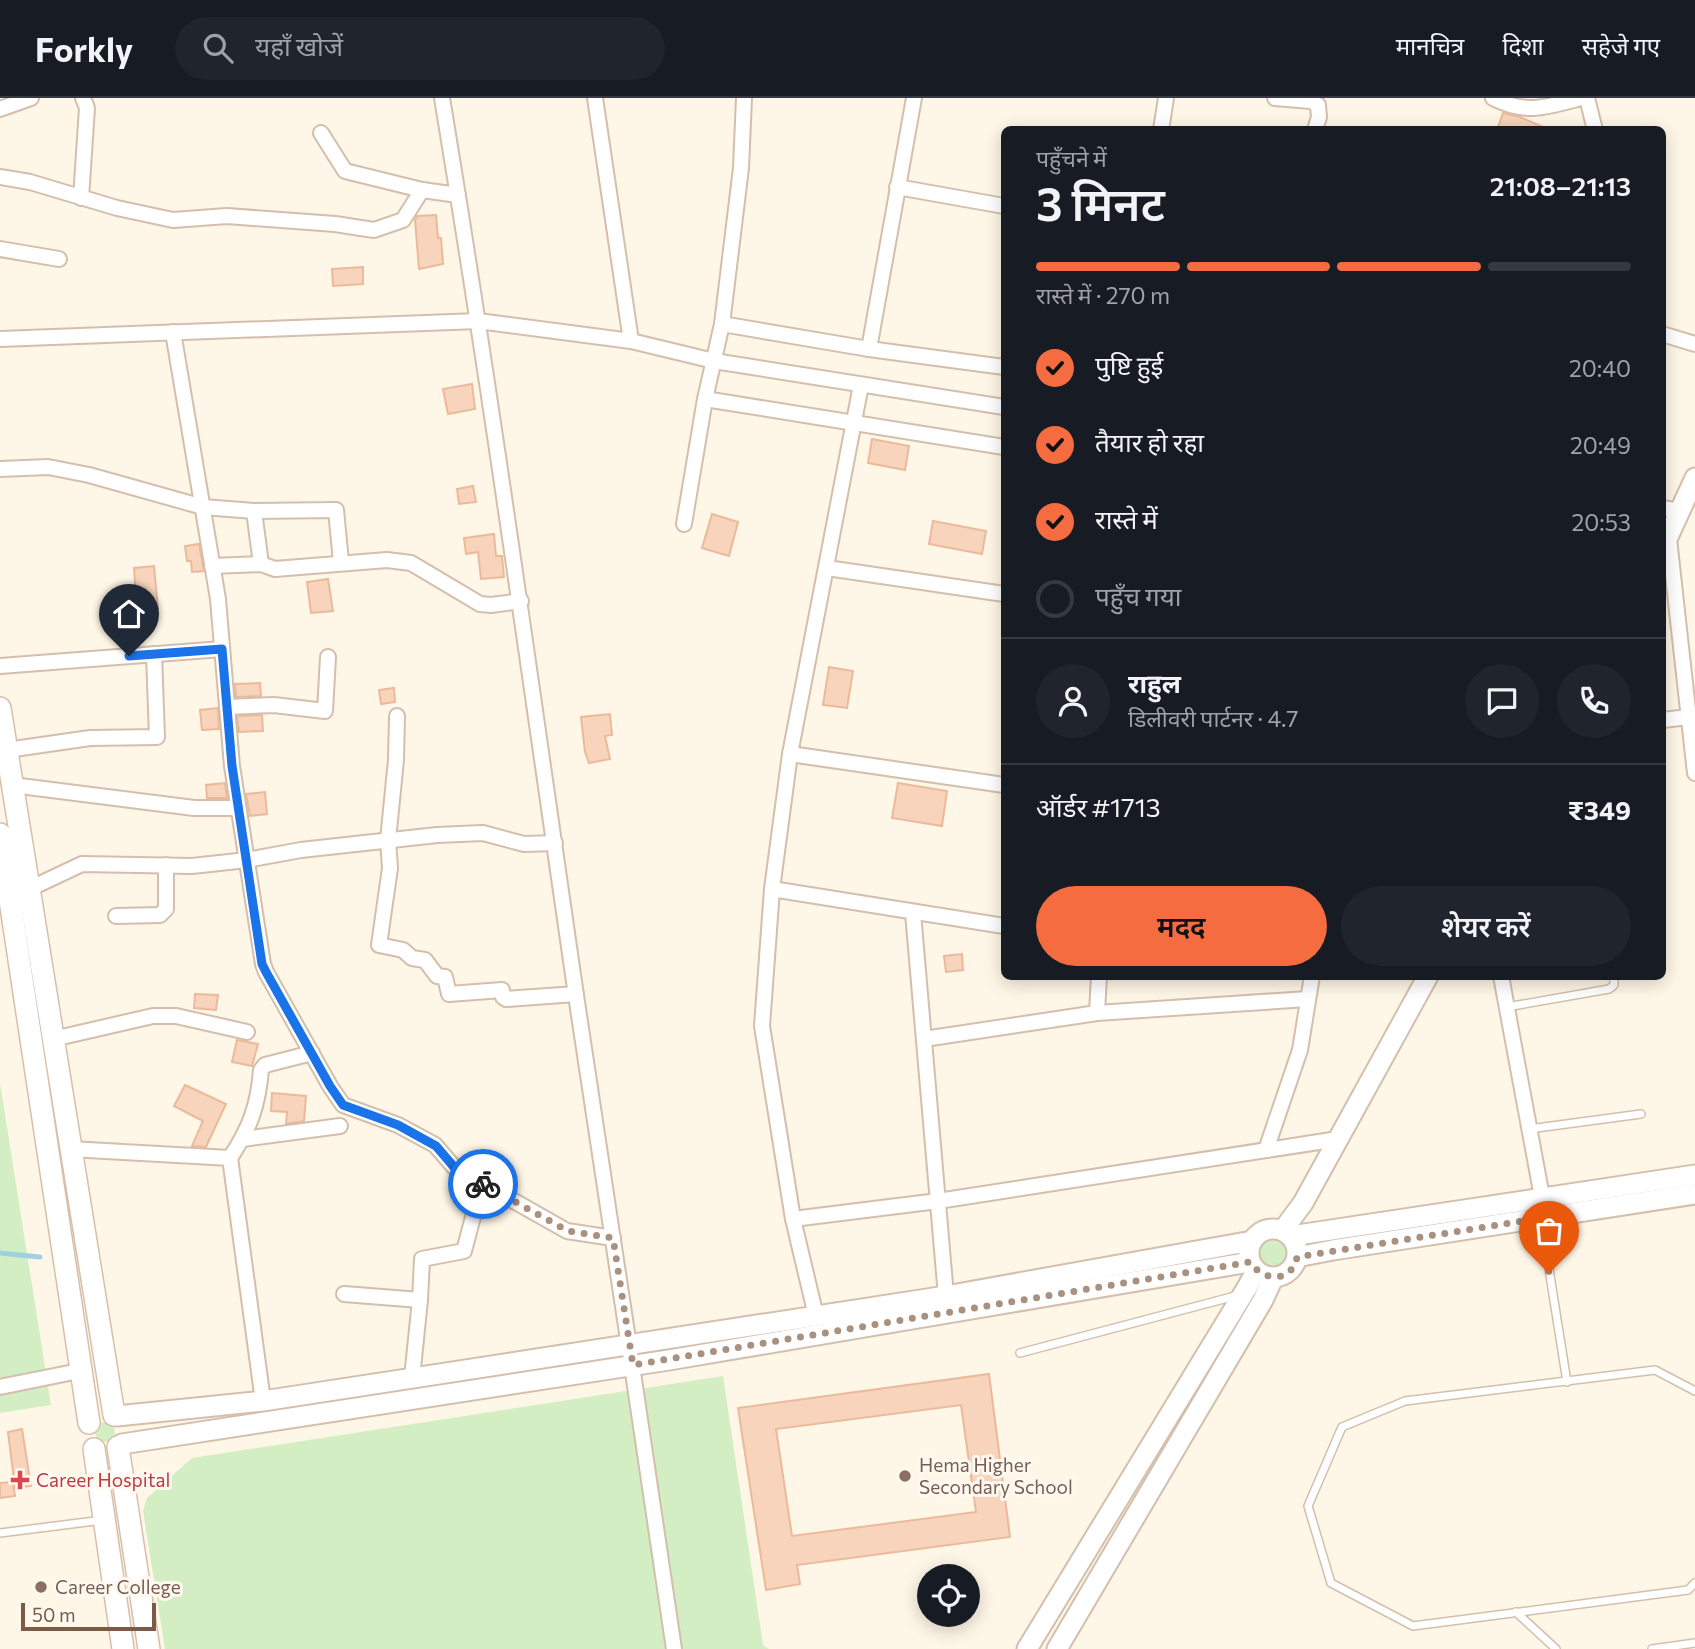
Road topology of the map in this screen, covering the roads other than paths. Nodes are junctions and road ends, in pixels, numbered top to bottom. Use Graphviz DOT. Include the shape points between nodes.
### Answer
graph roads {
  1 [pos="31,98"];
  2 [pos="83,98"];
  3 [pos="442,98"];
  4 [pos="595,98"];
  5 [pos="744,98"];
  6 [pos="914,98"];
  7 [pos="1166,98"];
  8 [pos="1275,98"];
  9 [pos="1493,98"];
  10 [pos="1581,98"];
  11 [pos="1587,98"];
  12 [pos="0,109"];
  13 [pos="1162,126"];
  14 [pos="1316,126"];
  15 [pos="1594,126"];
  16 [pos="321,133"];
  17 [pos="0,177"];
  18 [pos="897,187"];
  19 [pos="422,190"];
  20 [pos="458,195"];
  21 [pos="81,198"];
  22 [pos="1001,205"];
  23 [pos="0,249"];
  24 [pos="59,259"];
  25 [pos="478,321"];
  26 [pos="722,324"];
  27 [pos="173,332"];
  28 [pos="1666,335"];
  29 [pos="0,339"];
  30 [pos="631,341"];
  31 [pos="1695,344"];
  32 [pos="869,349"];
  33 [pos="714,361"];
  34 [pos="1001,368"];
  35 [pos="861,385"];
  36 [pos="705,400"];
  37 [pos="1001,407"];
  38 [pos="853,425"];
  39 [pos="1001,447"];
  40 [pos="0,469"];
  41 [pos="1695,478"];
  42 [pos="203,507"];
  43 [pos="1672,510"];
  44 [pos="254,511"];
  45 [pos="684,524"];
  46 [pos="1666,544"];
  47 [pos="341,562"];
  48 [pos="261,564"];
  49 [pos="212,566"];
  50 [pos="827,568"];
  51 [pos="1001,594"];
  52 [pos="521,601"];
  53 [pos="222,649"];
  54 [pos="154,654"];
  55 [pos="328,657"];
  56 [pos="0,666"];
  57 [pos="227,707"];
  58 [pos="0,708"];
  59 [pos="397,716"];
  60 [pos="1689,717"];
  61 [pos="1666,720"];
  62 [pos="7,750"];
  63 [pos="790,754"];
  64 [pos="1695,772"];
  65 [pos="12,785"];
  66 [pos="1001,785"];
  67 [pos="238,808"];
  68 [pos="0,834"];
  69 [pos="388,839"];
  70 [pos="555,843"];
  71 [pos="247,860"];
  72 [pos="166,866"];
  73 [pos="772,889"];
  74 [pos="29,890"];
  75 [pos="913,913"];
  76 [pos="116,916"];
  77 [pos="1001,926"];
  78 [pos="1099,980"];
  79 [pos="1311,980"];
  80 [pos="1426,980"];
  81 [pos="1502,980"];
  82 [pos="1614,980"];
  83 [pos="576,994"];
  84 [pos="1308,999"];
  85 [pos="1507,1007"];
  86 [pos="1097,1013"];
  87 [pos="247,1032"];
  88 [pos="53,1039"];
  89 [pos="924,1039"];
  90 [pos="312,1053"];
  91 [pos="1641,1114"];
  92 [pos="340,1126"];
  93 [pos="1529,1129"];
  94 [pos="243,1139"];
  95 [pos="1338,1139"];
  96 [pos="70,1149"];
  97 [pos="1266,1150"];
  98 [pos="230,1158"];
  99 [pos="1695,1175"];
  100 [pos="482,1183"];
  101 [pos="1695,1194"];
  102 [pos="1542,1197"];
  103 [pos="938,1201"];
  104 [pos="1541,1218"];
  105 [pos="793,1219"];
  106 [pos="1287,1233"];
  107 [pos="613,1238"];
  108 [pos="1252,1241"];
  109 [pos="1297,1257"];
  110 [pos="1260,1270"];
  111 [pos="344,1294"];
  112 [pos="1242,1294"];
  113 [pos="947,1296"];
  114 [pos="420,1300"];
  115 [pos="816,1316"];
  116 [pos="629,1345"];
  117 [pos="1020,1353"];
  118 [pos="633,1365"];
  119 [pos="79,1371"];
  120 [pos="412,1378"];
  121 [pos="1567,1382"];
  122 [pos="0,1387"];
  123 [pos="1695,1391"];
  124 [pos="263,1401"];
  125 [pos="116,1415"];
  126 [pos="89,1423"];
  127 [pos="120,1446"];
  128 [pos="94,1449"];
  129 [pos="104,1520"];
  130 [pos="0,1533"];
  131 [pos="1695,1583"];
  132 [pos="1516,1612"];
  133 [pos="1695,1643"];
  134 [pos="123,1649"];
  135 [pos="149,1649"];
  136 [pos="674,1649"];
  137 [pos="1027,1649"];
  138 [pos="1056,1649"];
  139 [pos="1556,1649"];
  140 [pos="1652,1649"];
  1 -- 12 [label="street"];
  2 -- 21 [label="street" via="87,108"];
  3 -- 20 [label="street"];
  4 -- 30 [label="street"];
  5 -- 26 [label="street" via="741,168"];
  6 -- 18 [label="street"];
  7 -- 13 [label="street"];
  8 -- 14 [label="street" via="1311,101 1318,106"];
  9 -- 10 [label="street" via="1512,107 1538,109"];
  11 -- 15 [label="street"];
  16 -- 19 [label="street" via="345,171"];
  17 -- 21 [label="street"];
  18 -- 22 [label="street"];
  18 -- 32 [label="street"];
  19 -- 20 [label="street"];
  19 -- 21 [label="street" via="403,220 374,230 227,216 173,220"];
  20 -- 25 [label="street"];
  23 -- 24 [label="street"];
  25 -- 27 [label="street"];
  25 -- 30 [label="street"];
  25 -- 52 [label="street"];
  26 -- 32 [label="street"];
  26 -- 33 [label="street"];
  27 -- 29 [label="street"];
  27 -- 42 [label="street"];
  28 -- 31 [label="street"];
  30 -- 33 [label="street"];
  32 -- 34 [label="street"];
  33 -- 35 [label="street"];
  33 -- 36 [label="street"];
  35 -- 37 [label="street"];
  35 -- 38 [label="street"];
  36 -- 38 [label="street"];
  36 -- 45 [label="street"];
  38 -- 39 [label="street"];
  38 -- 50 [label="street"];
  40 -- 42 [label="street" via="48,467"];
  41 -- 43 [label="street"];
  42 -- 44 [label="street"];
  42 -- 49 [label="street"];
  43 -- 46 [label="street"];
  44 -- 47 [label="street" via="337,510"];
  44 -- 48 [label="street"];
  46 -- 60 [label="street"];
  47 -- 48 [label="street" via="275,569"];
  47 -- 52 [label="street" via="411,563 480,604"];
  48 -- 49 [label="street"];
  49 -- 53 [label="street"];
  50 -- 51 [label="street"];
  50 -- 63 [label="street"];
  52 -- 70 [label="street"];
  53 -- 54 [label="street"];
  53 -- 57 [label="street"];
  54 -- 56 [label="street"];
  54 -- 62 [label="street" via="157,737 90,738"];
  55 -- 57 [label="street" via="325,711 274,705"];
  57 -- 67 [label="street"];
  58 -- 62 [label="main road"];
  59 -- 69 [label="street"];
  60 -- 61 [label="street"];
  60 -- 64 [label="street"];
  62 -- 65 [label="main road"];
  63 -- 66 [label="street"];
  63 -- 73 [label="street"];
  65 -- 67 [label="street" via="194,808"];
  65 -- 74 [label="main road"];
  67 -- 71 [label="street"];
  68 -- 119 [label="main road"];
  69 -- 70 [label="street" via="483,833 524,845"];
  69 -- 71 [label="street"];
  69 -- 83 [label="street" via="390,868 381,947 424,959 437,976 445,977 449,994 502,990 506,999"];
  70 -- 83 [label="street"];
  71 -- 72 [label="street"];
  71 -- 90 [label="street" via="262,964"];
  72 -- 74 [label="street" via="82,864"];
  72 -- 76 [label="street" via="166,909 160,915"];
  73 -- 75 [label="street"];
  73 -- 105 [label="street" via="762,1026"];
  74 -- 88 [label="main road"];
  75 -- 77 [label="street"];
  75 -- 89 [label="street"];
  78 -- 86 [label="street"];
  79 -- 84 [label="street"];
  80 -- 95 [label="street"];
  81 -- 85 [label="street"];
  82 -- 85 [label="lane" via="1609,989"];
  83 -- 107 [label="street"];
  84 -- 86 [label="street"];
  84 -- 97 [label="street" via="1300,1050"];
  85 -- 93 [label="street"];
  86 -- 89 [label="street"];
  87 -- 88 [label="street" via="176,1016 153,1016"];
  88 -- 96 [label="main road"];
  89 -- 103 [label="street"];
  90 -- 94 [label="street" via="265,1065"];
  90 -- 100 [label="street" via="343,1105 398,1125 436,1146 454,1167"];
  91 -- 93 [label="lane"];
  92 -- 94 [label="street"];
  93 -- 102 [label="street"];
  94 -- 98 [label="street"];
  95 -- 97 [label="street"];
  95 -- 106 [label="street"];
  96 -- 98 [label="street"];
  96 -- 125 [label="main road"];
  97 -- 103 [label="street"];
  98 -- 124 [label="street"];
  99 -- 102 [label="street"];
  100 -- 107 [label="street" via="568,1231"];
  100 -- 114 [label="street" via="464,1251 422,1259"];
  101 -- 104 [label="street"];
  102 -- 106 [label="street"];
  103 -- 105 [label="street"];
  103 -- 113 [label="street"];
  104 -- 109 [label="street"];
  104 -- 121 [label="lane"];
  105 -- 115 [label="street"];
  106 -- 108 [label="street" via="1264,1230"];
  106 -- 109 [label="street" via="1296,1244"];
  107 -- 116 [label="street"];
  108 -- 110 [label="street" via="1248,1253"];
  108 -- 113 [label="street"];
  109 -- 110 [label="street" via="1282,1276"];
  110 -- 112 [label="street"];
  110 -- 118 [label="street"];
  110 -- 138 [label="street" via="1256,1312"];
  111 -- 114 [label="street"];
  112 -- 117 [label="lane"];
  112 -- 137 [label="street"];
  113 -- 115 [label="street"];
  114 -- 120 [label="street"];
  115 -- 116 [label="street"];
  116 -- 118 [label="street"];
  116 -- 120 [label="street"];
  118 -- 127 [label="street"];
  118 -- 136 [label="street"];
  119 -- 122 [label="street"];
  119 -- 126 [label="main road"];
  120 -- 124 [label="street"];
  121 -- 123 [label="lane" via="1656,1370"];
  121 -- 132 [label="lane" via="1405,1401 1342,1427 1308,1506 1331,1583 1413,1626"];
  124 -- 125 [label="street"];
  125 -- 126 [label="main road" via="95,1415"];
  125 -- 127 [label="main road" via="125,1429"];
  126 -- 128 [label="main road" via="86,1436"];
  127 -- 128 [label="main road" via="109,1452"];
  127 -- 135 [label="main road"];
  128 -- 129 [label="main road"];
  129 -- 130 [label="lane"];
  129 -- 134 [label="main road"];
  131 -- 132 [label="lane" via="1688,1590"];
  132 -- 139 [label="lane"];
  133 -- 140 [label="lane"];
}
